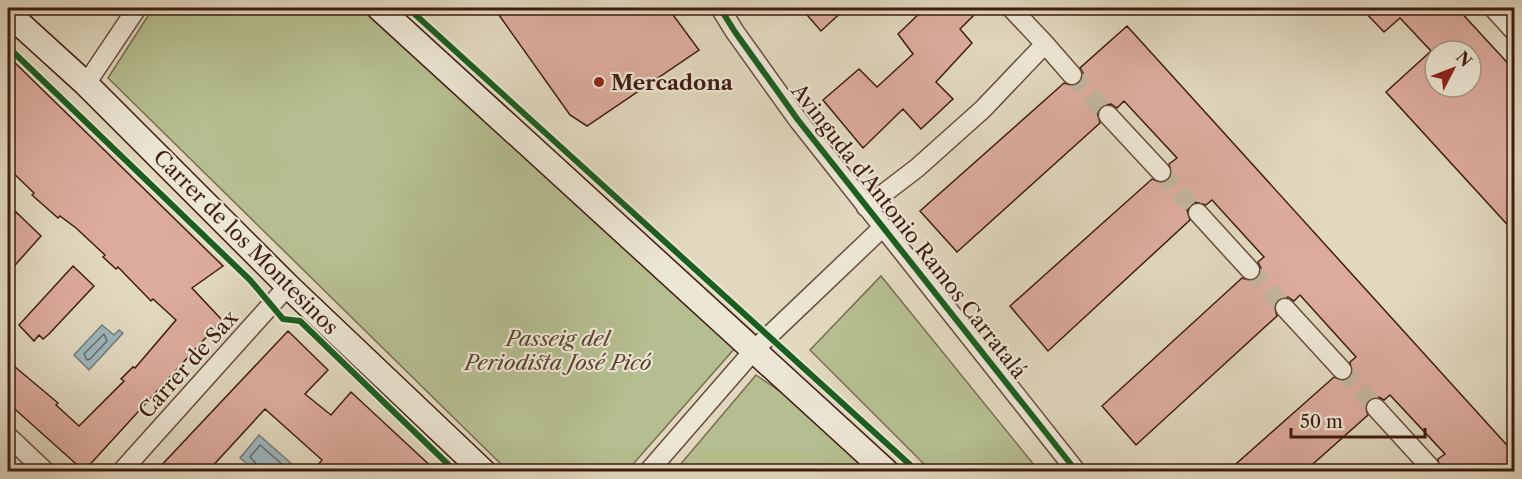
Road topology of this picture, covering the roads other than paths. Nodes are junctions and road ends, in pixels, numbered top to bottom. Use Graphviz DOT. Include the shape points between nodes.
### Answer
graph roads {
  1 [pos="137,8"];
  2 [pos="379,8"];
  3 [pos="720,8"];
  4 [pos="1011,8"];
  5 [pos="1493,8"];
  6 [pos="8,14"];
  7 [pos="1515,31"];
  8 [pos="1045,44"];
  9 [pos="1072,75"];
  10 [pos="86,84"];
  11 [pos="1108,115"];
  12 [pos="1161,172"];
  13 [pos="866,207"];
  14 [pos="1198,213"];
  15 [pos="882,228"];
  16 [pos="1250,270"];
  17 [pos="288,286"];
  18 [pos="1286,308"];
  19 [pos="754,350"];
  20 [pos="1342,370"];
  21 [pos="1376,408"];
  22 [pos="8,436"];
  23 [pos="1430,467"];
  24 [pos="46,471"];
  25 [pos="121,471"];
  26 [pos="484,471"];
  27 [pos="648,471"];
  28 [pos="887,471"];
  29 [pos="1077,471"];
  1 -- 10 [label="street"];
  2 -- 19 [label="main road"];
  3 -- 13 [label="street, Avinguda d'Antonio Ramos Carratalá" via="798,120"];
  4 -- 8 [label="street"];
  5 -- 7 [label="street"];
  6 -- 10 [label="main road, Carrer de los Montesinos"];
  8 -- 9 [label="street"];
  8 -- 13 [label="street" via="983,109"];
  10 -- 17 [label="main road, Carrer de los Montesinos"];
  11 -- 12 [label="street"];
  13 -- 15 [label="street, Avinguda d'Antonio Ramos Carratalá"];
  14 -- 16 [label="street"];
  15 -- 19 [label="street"];
  15 -- 29 [label="street, Avinguda d'Antonio Ramos Carratalá"];
  17 -- 25 [label="street, Carrer de Sax"];
  17 -- 26 [label="main road, Carrer de los Montesinos"];
  18 -- 20 [label="street"];
  19 -- 27 [label="street"];
  19 -- 28 [label="main road"];
  21 -- 23 [label="street"];
  22 -- 24 [label="street"];
}
